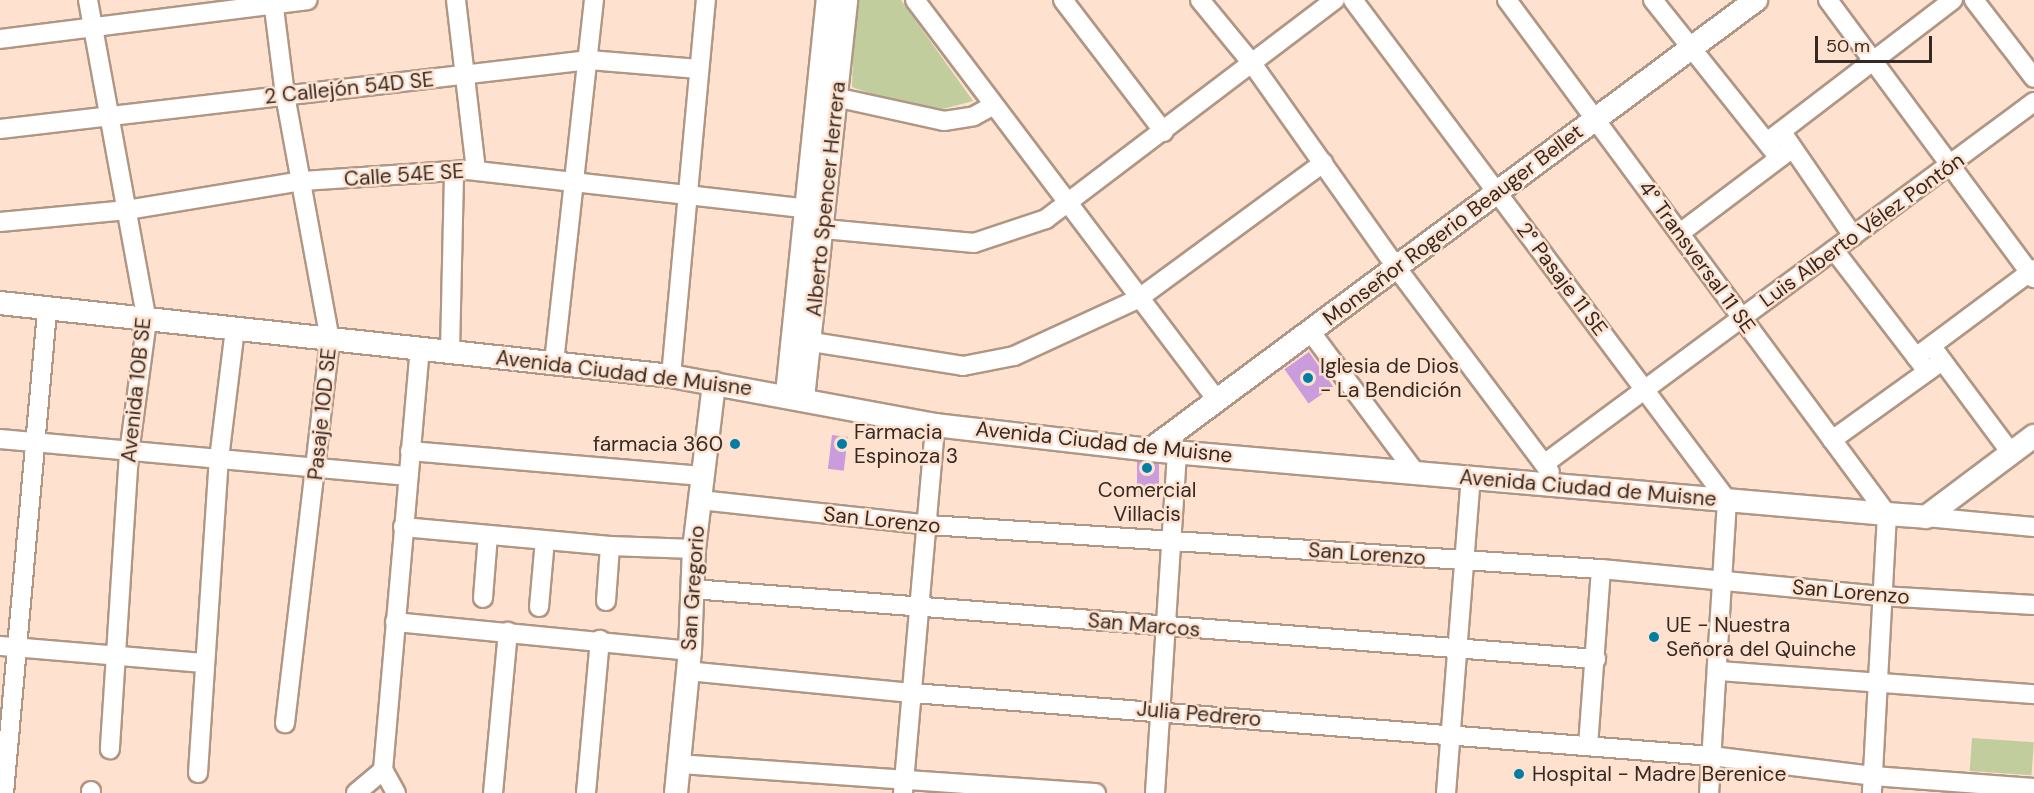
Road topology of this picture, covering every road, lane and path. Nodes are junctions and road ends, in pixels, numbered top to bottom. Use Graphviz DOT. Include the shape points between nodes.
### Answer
graph roads {
  1 [pos="88,0"];
  2 [pos="308,0"];
  3 [pos="456,0"];
  4 [pos="594,0"];
  5 [pos="706,0"];
  6 [pos="828,0"];
  7 [pos="846,0"];
  8 [pos="915,0"];
  9 [pos="1064,0"];
  10 [pos="1200,0"];
  11 [pos="1335,0"];
  12 [pos="1353,0"];
  13 [pos="1653,0"];
  14 [pos="1755,0"];
  15 [pos="1828,0"];
  16 [pos="1953,0"];
  17 [pos="274,2"];
  18 [pos="1980,2"];
  19 [pos="1516,3"];
  20 [pos="93,27"];
  21 [pos="0,39"];
  22 [pos="1689,49"];
  23 [pos="589,60"];
  24 [pos="1874,61"];
  25 [pos="1251,62"];
  26 [pos="699,69"];
  27 [pos="468,75"];
  28 [pos="2034,78"];
  29 [pos="285,95"];
  30 [pos="844,99"];
  31 [pos="2034,102"];
  32 [pos="992,106"];
  33 [pos="107,114"];
  34 [pos="1595,119"];
  35 [pos="0,129"];
  36 [pos="1164,132"];
  37 [pos="1774,137"];
  38 [pos="1786,153"];
  39 [pos="1323,163"];
  40 [pos="1950,164"];
  41 [pos="476,170"];
  42 [pos="454,171"];
  43 [pos="303,181"];
  44 [pos="575,181"];
  45 [pos="1496,192"];
  46 [pos="688,194"];
  47 [pos="1068,206"];
  48 [pos="809,209"];
  49 [pos="127,210"];
  50 [pos="0,222"];
  51 [pos="824,229"];
  52 [pos="1680,233"];
  53 [pos="1853,236"];
  54 [pos="1834,250"];
  55 [pos="1396,267"];
  56 [pos="2032,273"];
  57 [pos="1137,299"];
  58 [pos="0,303"];
  59 [pos="46,308"];
  60 [pos="1742,318"];
  61 [pos="147,320"];
  62 [pos="235,330"];
  63 [pos="1310,331"];
  64 [pos="330,340"];
  65 [pos="812,342"];
  66 [pos="420,348"];
  67 [pos="450,351"];
  68 [pos="1929,359"];
  69 [pos="554,362"];
  70 [pos="671,376"];
  71 [pos="714,383"];
  72 [pos="1646,389"];
  73 [pos="795,396"];
  74 [pos="1217,400"];
  75 [pos="935,424"];
  76 [pos="2034,436"];
  77 [pos="0,439"];
  78 [pos="1832,440"];
  79 [pos="33,443"];
  80 [pos="1150,450"];
  81 [pos="410,451"];
  82 [pos="1177,451"];
  83 [pos="129,453"];
  84 [pos="2011,453"];
  85 [pos="219,459"];
  86 [pos="1544,464"];
  87 [pos="317,466"];
  88 [pos="1415,472"];
  89 [pos="408,476"];
  90 [pos="702,476"];
  91 [pos="1471,477"];
  92 [pos="1560,485"];
  93 [pos="700,500"];
  94 [pos="1728,500"];
  95 [pos="1887,514"];
  96 [pos="1926,517"];
  97 [pos="929,525"];
  98 [pos="403,527"];
  99 [pos="2034,527"];
  100 [pos="488,535"];
  101 [pos="545,540"];
  102 [pos="1172,541"];
  103 [pos="610,546"];
  104 [pos="694,549"];
  105 [pos="1464,560"];
  106 [pos="1601,569"];
  107 [pos="1721,581"];
  108 [pos="692,589"];
  109 [pos="1881,596"];
  110 [pos="483,598"];
  111 [pos="606,601"];
  112 [pos="2034,605"];
  113 [pos="917,606"];
  114 [pos="539,607"];
  115 [pos="394,622"];
  116 [pos="1166,627"];
  117 [pos="508,632"];
  118 [pos="600,640"];
  119 [pos="8,646"];
  120 [pos="1458,648"];
  121 [pos="113,655"];
  122 [pos="1596,659"];
  123 [pos="688,661"];
  124 [pos="203,663"];
  125 [pos="1718,671"];
  126 [pos="1878,680"];
  127 [pos="913,693"];
  128 [pos="2034,694"];
  129 [pos="1160,710"];
  130 [pos="285,723"];
  131 [pos="1451,735"];
  132 [pos="1588,746"];
  133 [pos="110,749"];
  134 [pos="1711,756"];
  135 [pos="679,764"];
  136 [pos="383,770"];
  137 [pos="198,773"];
  138 [pos="1873,785"];
  139 [pos="904,787"];
  140 [pos="2034,788"];
  141 [pos="4,793"];
  142 [pos="356,793"];
  143 [pos="396,793"];
  144 [pos="493,793"];
  145 [pos="586,793"];
  146 [pos="676,793"];
  147 [pos="1096,793"];
  148 [pos="1155,793"];
  149 [pos="1446,793"];
  150 [pos="1709,793"];
  1 -- 20 [label="street, Avenida 10B SE"];
  2 -- 17 [label="street"];
  3 -- 27 [label="street"];
  4 -- 23 [label="street"];
  5 -- 26 [label="street"];
  6 -- 48 [label="street, Alberto Spencer Herrera"];
  7 -- 51 [label="street, Alberto Spencer Herrera"];
  8 -- 32 [label="street"];
  9 -- 36 [label="street"];
  10 -- 25 [label="street"];
  11 -- 25 [label="street"];
  12 -- 45 [label="street, 2° Pasaje 11 SE"];
  13 -- 22 [label="street"];
  14 -- 22 [label="street, Monseñor Rogerio Beauger Bellet"];
  15 -- 24 [label="street"];
  16 -- 24 [label="street"];
  17 -- 20 [label="street"];
  17 -- 29 [label="street, Pasaje 10D SE"];
  18 -- 28 [label="street"];
  19 -- 34 [label="street, 4° Transversal 11 SE"];
  20 -- 21 [label="street"];
  20 -- 33 [label="street, Avenida 10B SE"];
  22 -- 34 [label="street, Monseñor Rogerio Beauger Bellet"];
  22 -- 37 [label="street"];
  23 -- 26 [label="street, 2 Callejón 54D SE"];
  23 -- 27 [label="street, 2 Callejón 54D SE"];
  23 -- 44 [label="street"];
  24 -- 37 [label="street"];
  24 -- 40 [label="street"];
  25 -- 36 [label="street"];
  25 -- 39 [label="street"];
  26 -- 46 [label="street"];
  27 -- 29 [label="street, 2 Callejón 54D SE"];
  27 -- 41 [label="street"];
  29 -- 33 [label="street, 2 Callejón 54D SE"];
  29 -- 43 [label="street, Pasaje 10D SE"];
  30 -- 32 [label="street" via="944,121 974,116"];
  31 -- 40 [label="street, Luis Alberto Vélez Pontón"];
  32 -- 47 [label="street"];
  33 -- 35 [label="street, 2 Callejón 54D SE"];
  33 -- 49 [label="street, Avenida 10B SE"];
  34 -- 45 [label="street, Monseñor Rogerio Beauger Bellet"];
  34 -- 52 [label="street, 4° Transversal 11 SE"];
  36 -- 47 [label="street"];
  37 -- 38 [label="street"];
  38 -- 52 [label="street"];
  38 -- 53 [label="street"];
  39 -- 55 [label="street"];
  39 -- 57 [label="street"];
  40 -- 53 [label="street, Luis Alberto Vélez Pontón"];
  40 -- 56 [label="street"];
  41 -- 42 [label="street, Calle 54E SE"];
  41 -- 44 [label="street, Calle 54E SE"];
  42 -- 43 [label="street, Calle 54E SE"];
  42 -- 67 [label="street"];
  43 -- 49 [label="street, Calle 54E SE"];
  43 -- 64 [label="street, Pasaje 10D SE"];
  44 -- 46 [label="street, Calle 54E SE"];
  44 -- 69 [label="street"];
  45 -- 55 [label="street, Monseñor Rogerio Beauger Bellet"];
  45 -- 72 [label="street, 2° Pasaje 11 SE"];
  46 -- 48 [label="street, Calle 54E SE"];
  46 -- 70 [label="street"];
  47 -- 51 [label="street" via="1046,219 974,243"];
  47 -- 57 [label="street"];
  48 -- 73 [label="street, Alberto Spencer Herrera"];
  49 -- 50 [label="street, Calle 54E SE"];
  49 -- 61 [label="street, Avenida 10B SE"];
  51 -- 65 [label="street, Alberto Spencer Herrera"];
  52 -- 60 [label="street, 4° Transversal 11 SE"];
  53 -- 54 [label="street, Luis Alberto Vélez Pontón"];
  54 -- 60 [label="street, Luis Alberto Vélez Pontón"];
  54 -- 68 [label="street"];
  55 -- 63 [label="street, Monseñor Rogerio Beauger Bellet"];
  55 -- 86 [label="street"];
  56 -- 68 [label="street"];
  57 -- 65 [label="street" via="1014,356 989,363 963,366"];
  57 -- 74 [label="street"];
  58 -- 59 [label="street, Avenida Ciudad de Muisne"];
  59 -- 61 [label="street, Avenida Ciudad de Muisne"];
  59 -- 79 [label="street"];
  60 -- 72 [label="street, Luis Alberto Vélez Pontón"];
  60 -- 78 [label="street, 4° Transversal 11 SE"];
  61 -- 62 [label="street, Avenida Ciudad de Muisne"];
  61 -- 83 [label="street, Avenida 10B SE"];
  62 -- 64 [label="street, Avenida Ciudad de Muisne"];
  62 -- 85 [label="street"];
  63 -- 74 [label="street, Monseñor Rogerio Beauger Bellet"];
  63 -- 88 [label="street"];
  64 -- 66 [label="street, Avenida Ciudad de Muisne"];
  64 -- 87 [label="street, Pasaje 10D SE"];
  65 -- 73 [label="street, Alberto Spencer Herrera"];
  66 -- 67 [label="street, Avenida Ciudad de Muisne"];
  66 -- 81 [label="street"];
  67 -- 69 [label="street, Avenida Ciudad de Muisne"];
  68 -- 78 [label="street"];
  68 -- 84 [label="street"];
  69 -- 70 [label="street, Avenida Ciudad de Muisne"];
  70 -- 71 [label="street, Avenida Ciudad de Muisne"];
  71 -- 73 [label="street, Avenida Ciudad de Muisne"];
  71 -- 90 [label="street, San Gregorio"];
  72 -- 86 [label="street, Luis Alberto Vélez Pontón"];
  72 -- 94 [label="street, 2° Pasaje 11 SE"];
  73 -- 75 [label="street, Avenida Ciudad de Muisne"];
  74 -- 80 [label="street, Monseñor Rogerio Beauger Bellet"];
  75 -- 80 [label="street, Avenida Ciudad de Muisne"];
  75 -- 97 [label="street"];
  76 -- 84 [label="street"];
  77 -- 79 [label="street"];
  78 -- 95 [label="street, 4° Transversal 11 SE"];
  79 -- 83 [label="street"];
  79 -- 119 [label="street"];
  80 -- 82 [label="street, Avenida Ciudad de Muisne"];
  81 -- 89 [label="street"];
  81 -- 90 [label="street"];
  82 -- 88 [label="street, Avenida Ciudad de Muisne"];
  82 -- 102 [label="street"];
  83 -- 85 [label="street"];
  83 -- 121 [label="street, Avenida 10B SE"];
  84 -- 96 [label="street"];
  85 -- 87 [label="street"];
  85 -- 124 [label="street"];
  86 -- 92 [label="street"];
  87 -- 89 [label="street"];
  87 -- 130 [label="street, Pasaje 10D SE"];
  88 -- 91 [label="street, Avenida Ciudad de Muisne"];
  89 -- 98 [label="street"];
  90 -- 93 [label="street, San Gregorio"];
  91 -- 92 [label="street, Avenida Ciudad de Muisne"];
  91 -- 105 [label="street"];
  92 -- 94 [label="street, Avenida Ciudad de Muisne"];
  93 -- 97 [label="street, San Lorenzo"];
  93 -- 104 [label="street, San Gregorio"];
  94 -- 95 [label="street, Avenida Ciudad de Muisne"];
  94 -- 107 [label="street"];
  95 -- 96 [label="street, Avenida Ciudad de Muisne"];
  95 -- 109 [label="street"];
  96 -- 99 [label="street, Avenida Ciudad de Muisne"];
  97 -- 102 [label="street, San Lorenzo"];
  97 -- 113 [label="street"];
  98 -- 100 [label="street"];
  98 -- 115 [label="street"];
  100 -- 101 [label="street"];
  100 -- 110 [label="street"];
  101 -- 103 [label="street"];
  101 -- 114 [label="street"];
  102 -- 105 [label="street, San Lorenzo"];
  102 -- 116 [label="street"];
  103 -- 104 [label="street"];
  103 -- 111 [label="street"];
  104 -- 108 [label="street, San Gregorio"];
  105 -- 106 [label="street, San Lorenzo"];
  105 -- 120 [label="street"];
  106 -- 107 [label="street, San Lorenzo"];
  106 -- 122 [label="street"];
  107 -- 109 [label="street, San Lorenzo"];
  107 -- 125 [label="street"];
  108 -- 113 [label="street, San Marcos"];
  108 -- 123 [label="street, San Gregorio"];
  109 -- 112 [label="street, San Lorenzo"];
  109 -- 126 [label="street"];
  113 -- 116 [label="street, San Marcos"];
  113 -- 127 [label="street"];
  115 -- 117 [label="street, Julia Pedrero"];
  115 -- 136 [label="street"];
  116 -- 120 [label="street, San Marcos"];
  116 -- 129 [label="street"];
  117 -- 118 [label="street, Julia Pedrero"];
  117 -- 144 [label="street"];
  118 -- 123 [label="street, Julia Pedrero"];
  118 -- 145 [label="street"];
  119 -- 121 [label="street"];
  119 -- 141 [label="street"];
  120 -- 122 [label="street, San Marcos"];
  120 -- 131 [label="street"];
  121 -- 124 [label="street"];
  121 -- 133 [label="street, Avenida 10B SE"];
  122 -- 132 [label="street"];
  123 -- 127 [label="street, Julia Pedrero"];
  123 -- 135 [label="street, San Gregorio"];
  124 -- 137 [label="street"];
  125 -- 126 [label="street"];
  125 -- 134 [label="street"];
  126 -- 128 [label="street"];
  126 -- 138 [label="street"];
  127 -- 129 [label="street, Julia Pedrero"];
  127 -- 139 [label="street"];
  129 -- 131 [label="street, Julia Pedrero"];
  129 -- 148 [label="street"];
  131 -- 132 [label="street, Julia Pedrero"];
  131 -- 149 [label="street"];
  132 -- 134 [label="street, Julia Pedrero"];
  134 -- 138 [label="street, Julia Pedrero"];
  134 -- 150 [label="street"];
  135 -- 139 [label="street"];
  135 -- 146 [label="street, San Gregorio"];
  136 -- 142 [label="street"];
  136 -- 143 [label="street"];
  138 -- 140 [label="street, Julia Pedrero"];
  139 -- 147 [label="street"];
}
